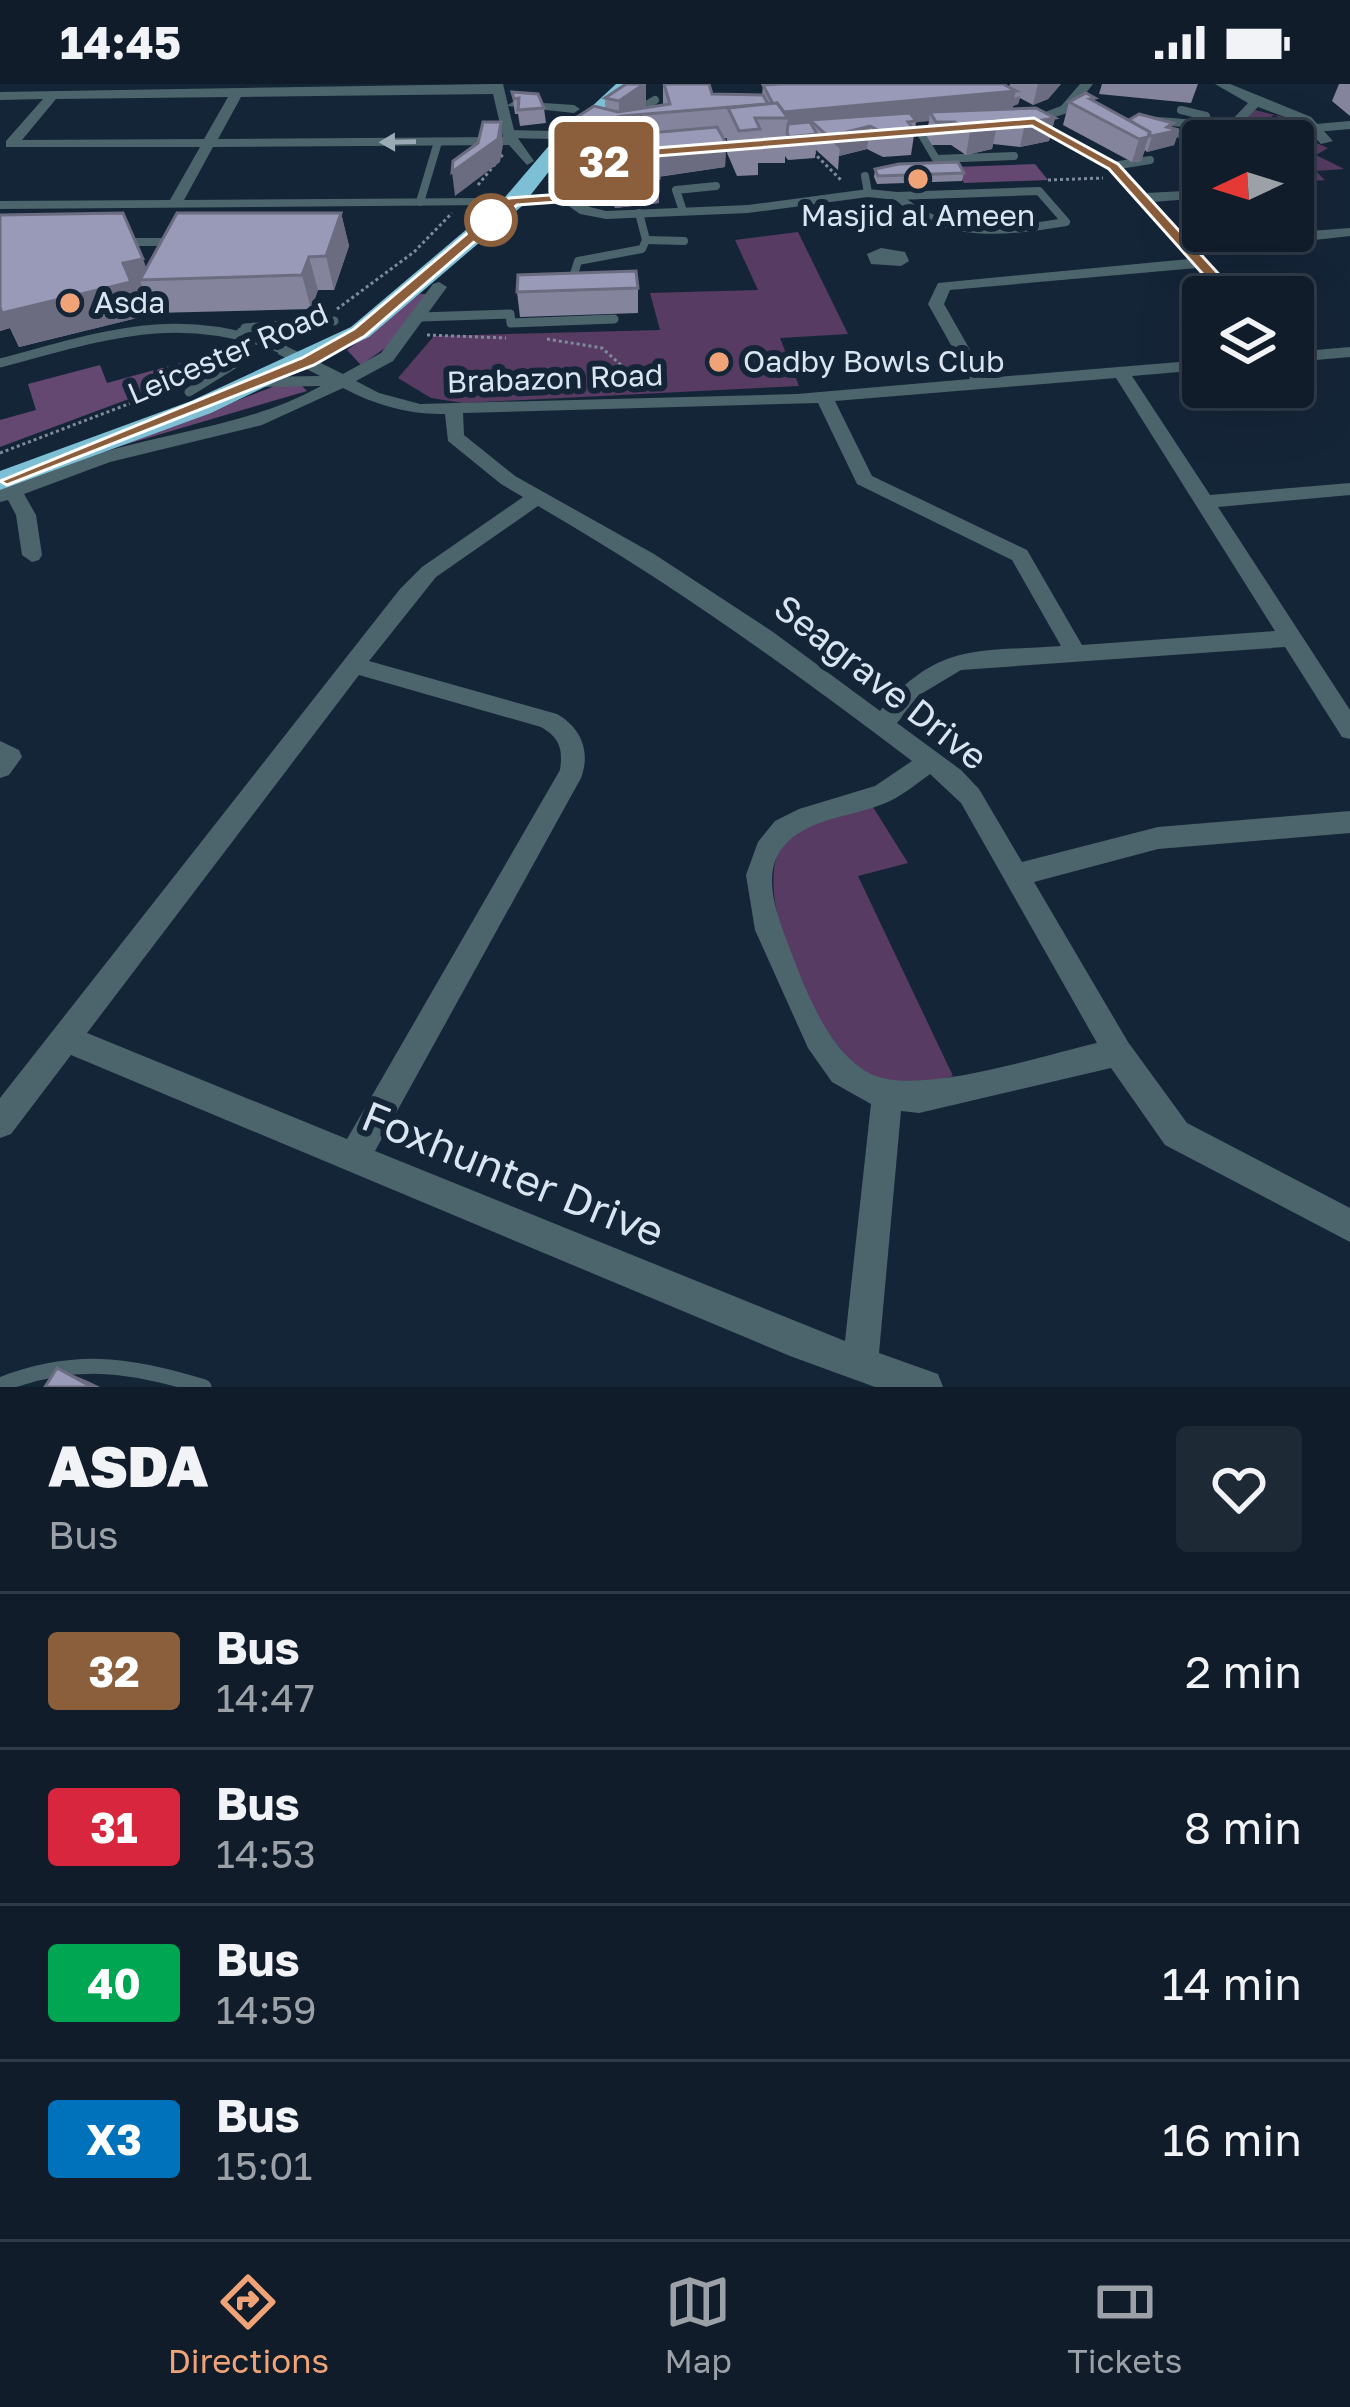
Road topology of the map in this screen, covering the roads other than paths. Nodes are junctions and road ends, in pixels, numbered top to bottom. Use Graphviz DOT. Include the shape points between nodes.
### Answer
graph roads {
  1 [pos="606,84"];
  2 [pos="627,84"];
  3 [pos="1087,84"];
  4 [pos="1221,84"];
  5 [pos="237,92"];
  6 [pos="498,93"];
  7 [pos="53,94"];
  8 [pos="0,96"];
  9 [pos="1256,102"];
  10 [pos="659,105"];
  11 [pos="1069,107"];
  12 [pos="1181,110"];
  13 [pos="583,111"];
  14 [pos="619,111"];
  15 [pos="1089,112"];
  16 [pos="1238,120"];
  17 [pos="1296,120"];
  18 [pos="1034,122"];
  19 [pos="1133,122"];
  20 [pos="1004,125"];
  21 [pos="1350,125"];
  22 [pos="937,129"];
  23 [pos="911,130"];
  24 [pos="1161,131"];
  25 [pos="1182,134"];
  26 [pos="1314,134"];
  27 [pos="438,142"];
  28 [pos="553,143"];
  29 [pos="5,145"];
  30 [pos="208,145"];
  31 [pos="517,145"];
  32 [pos="645,152"];
  33 [pos="1014,156"];
  34 [pos="1150,160"];
  35 [pos="1113,166"];
  36 [pos="716,186"];
  37 [pos="862,188"];
  38 [pos="1182,195"];
  39 [pos="897,196"];
  40 [pos="566,198"];
  41 [pos="1143,198"];
  42 [pos="327,202"];
  43 [pos="420,202"];
  44 [pos="483,202"];
  45 [pos="176,203"];
  46 [pos="0,205"];
  47 [pos="522,208"];
  48 [pos="585,211"];
  49 [pos="683,211"];
  50 [pos="638,213"];
  51 [pos="320,220"];
  52 [pos="1350,232"];
  53 [pos="1314,235"];
  54 [pos="646,240"];
  55 [pos="684,241"];
  56 [pos="116,242"];
  57 [pos="185,242"];
  58 [pos="1201,263"];
  59 [pos="1213,276"];
  60 [pos="440,278"];
  61 [pos="570,288"];
  62 [pos="194,308"];
  63 [pos="359,308"];
  64 [pos="421,317"];
  65 [pos="614,319"];
  66 [pos="334,321"];
  67 [pos="185,324"];
  68 [pos="234,329"];
  69 [pos="191,335"];
  70 [pos="1350,352"];
  71 [pos="1314,355"];
  72 [pos="296,356"];
  73 [pos="0,363"];
  74 [pos="1182,367"];
  75 [pos="1121,372"];
  76 [pos="257,382"];
  77 [pos="344,382"];
  78 [pos="981,384"];
  79 [pos="187,387"];
  80 [pos="824,397"];
  81 [pos="454,410"];
  82 [pos="59,440"];
  83 [pos="0,463"];
  84 [pos="4,489"];
  85 [pos="1350,489"];
  86 [pos="537,496"];
  87 [pos="1204,502"];
  88 [pos="32,554"];
  89 [pos="1292,638"];
  90 [pos="1075,652"];
  91 [pos="354,664"];
  92 [pos="883,724"];
  93 [pos="1350,730"];
  94 [pos="930,760"];
  95 [pos="1350,822"];
  96 [pos="1016,874"];
  97 [pos="68,1039"];
  98 [pos="1118,1052"];
  99 [pos="887,1096"];
  100 [pos="0,1123"];
  101 [pos="354,1157"];
  102 [pos="1350,1226"];
  103 [pos="860,1365"];
  104 [pos="0,1385"];
  105 [pos="204,1387"];
  106 [pos="925,1387"];
  1 -- 13 [label="highway"];
  2 -- 13 [label="highway"];
  3 -- 11 [label="street"];
  4 -- 9 [label="street"];
  5 -- 6 [label="street"];
  5 -- 7 [label="street"];
  5 -- 30 [label="street"];
  6 -- 13 [label="street"];
  6 -- 31 [label="street"];
  7 -- 8 [label="street"];
  7 -- 29 [label="street"];
  9 -- 16 [label="street"];
  9 -- 17 [label="street"];
  10 -- 14 [label="street"];
  11 -- 15 [label="lane"];
  11 -- 18 [label="street"];
  12 -- 19 [label="lane" via="1206,116 1196,124"];
  13 -- 14 [label="street"];
  13 -- 28 [label="highway"];
  14 -- 28 [label="street" via="570,146"];
  18 -- 20 [label="street"];
  18 -- 35 [label="street"];
  21 -- 26 [label="lane"];
  22 -- 23 [label="street"];
  23 -- 33 [label="lane" via="936,159"];
  24 -- 25 [label="lane"];
  27 -- 30 [label="street, one-way"];
  27 -- 31 [label="street"];
  27 -- 43 [label="lane"];
  28 -- 31 [label="highway"];
  28 -- 31 [label="lane"];
  28 -- 44 [label="highway" via="504,196"];
  28 -- 47 [label="highway"];
  29 -- 30 [label="street"];
  30 -- 45 [label="street"];
  31 -- 44 [label="highway"];
  32 -- 40 [label="street" via="594,164"];
  34 -- 35 [label="lane"];
  35 -- 41 [label="street"];
  36 -- 49 [label="lane" via="676,190"];
  37 -- 39 [label="lane"];
  37 -- 49 [label="street"];
  38 -- 41 [label="street"];
  39 -- 39 [label="lane" via="1039,190 1067,221 973,232 918,215"];
  40 -- 47 [label="street"];
  40 -- 48 [label="street"];
  41 -- 58 [label="street"];
  42 -- 43 [label="street"];
  42 -- 45 [label="street"];
  42 -- 51 [label="lane"];
  43 -- 44 [label="street"];
  44 -- 47 [label="highway"];
  44 -- 63 [label="highway, Leicester Road"];
  45 -- 46 [label="street"];
  47 -- 48 [label="street" via="563,217"];
  47 -- 60 [label="highway, Leicester Road"];
  47 -- 63 [label="highway" via="491,207 432,265"];
  48 -- 50 [label="street"];
  49 -- 50 [label="street"];
  50 -- 54 [label="lane"];
  52 -- 53 [label="street"];
  54 -- 55 [label="lane"];
  54 -- 61 [label="lane" via="634,254 578,261"];
  56 -- 57 [label="lane"];
  58 -- 59 [label="street"];
  58 -- 78 [label="street" via="921,275"];
  60 -- 64 [label="street"];
  60 -- 72 [label="highway, Leicester Road" via="359,332"];
  62 -- 67 [label="lane"];
  63 -- 66 [label="highway, Leicester Road"];
  64 -- 65 [label="lane"];
  64 -- 77 [label="street" via="377,365"];
  66 -- 68 [label="lane"];
  66 -- 72 [label="highway, Leicester Road"];
  67 -- 68 [label="lane"];
  67 -- 73 [label="lane" via="161,322"];
  68 -- 69 [label="lane"];
  68 -- 72 [label="lane"];
  68 -- 79 [label="lane" via="250,342 246,354"];
  70 -- 71 [label="street"];
  72 -- 76 [label="highway, Leicester Road"];
  72 -- 77 [label="street, Brabazon Road"];
  72 -- 79 [label="highway, Leicester Road"];
  72 -- 82 [label="highway" via="190,402"];
  74 -- 75 [label="street, Brabazon Road"];
  75 -- 78 [label="street, Brabazon Road"];
  75 -- 87 [label="street"];
  76 -- 77 [label="street, Brabazon Road"];
  76 -- 84 [label="highway, Leicester Road"];
  77 -- 81 [label="street, Brabazon Road" via="394,405"];
  77 -- 84 [label="street" via="256,421"];
  78 -- 80 [label="street, Brabazon Road"];
  79 -- 82 [label="highway, Leicester Road"];
  80 -- 81 [label="street, Brabazon Road"];
  80 -- 90 [label="street" via="864,480 1020,555"];
  81 -- 86 [label="street, Seagrave Drive" via="455,437"];
  82 -- 83 [label="highway, Leicester Road"];
  84 -- 88 [label="street" via="26,515"];
  85 -- 87 [label="street"];
  86 -- 91 [label="street" via="429,572"];
  86 -- 92 [label="street, Seagrave Drive" via="647,560"];
  87 -- 89 [label="street"];
  89 -- 90 [label="street"];
  89 -- 93 [label="street"];
  90 -- 92 [label="street" via="957,662 913,688"];
  91 -- 97 [label="street"];
  91 -- 101 [label="street" via="549,720 563,727 575,752 572,771"];
  92 -- 94 [label="street, Seagrave Drive"];
  94 -- 96 [label="street, Seagrave Drive" via="970,796"];
  94 -- 99 [label="street" via="878,795 792,824 772,841 760,870 765,920 823,1046 838,1069"];
  95 -- 96 [label="street" via="1158,838"];
  96 -- 98 [label="street, Seagrave Drive"];
  97 -- 100 [label="street"];
  97 -- 101 [label="street, Foxhunter Drive"];
  98 -- 99 [label="street" via="919,1098"];
  98 -- 102 [label="street, Seagrave Drive" via="1176,1134"];
  99 -- 103 [label="street"];
  101 -- 103 [label="street, Foxhunter Drive"];
  103 -- 106 [label="street, Foxhunter Drive"];
  104 -- 105 [label="lane" via="46,1366 119,1361"];
}
